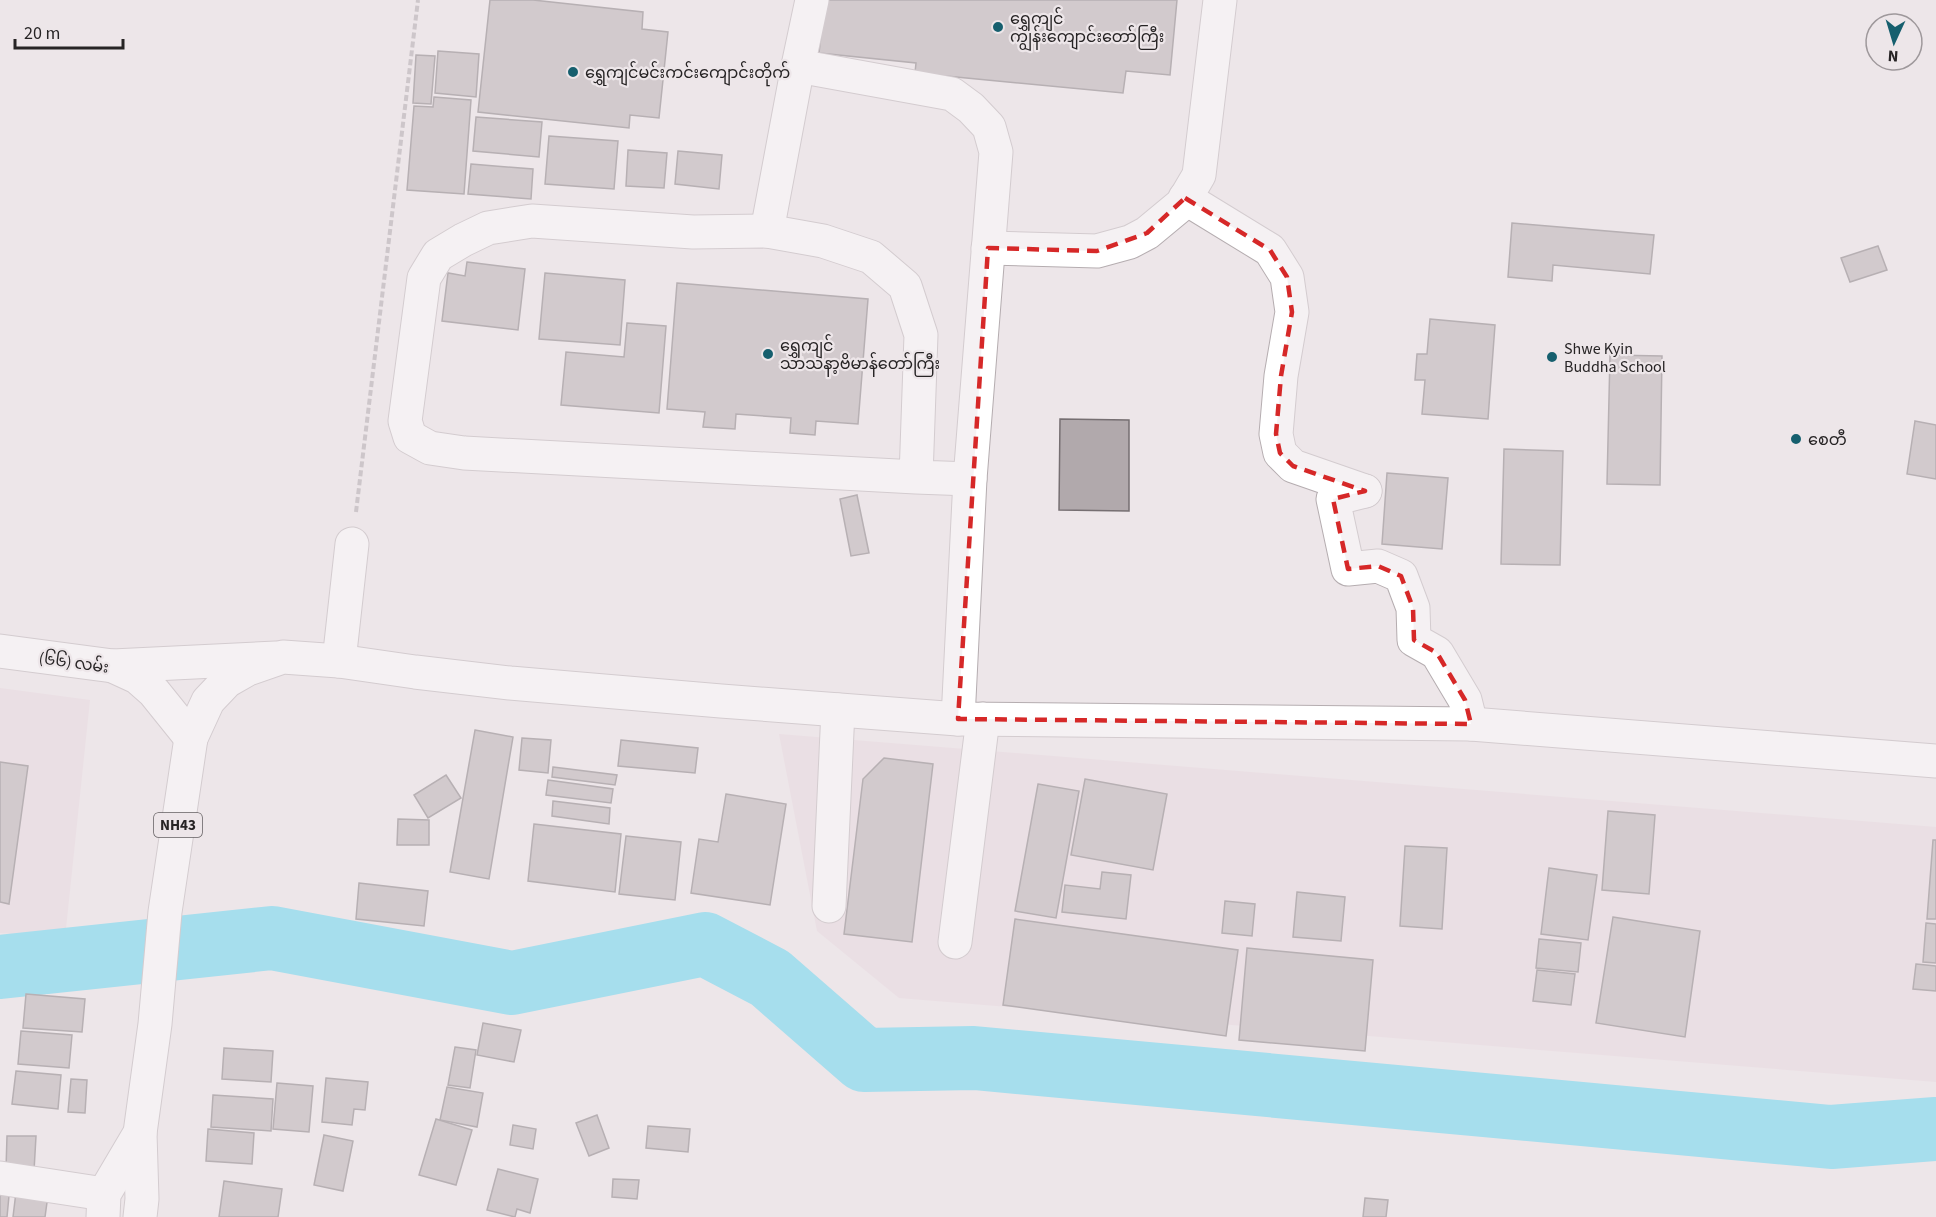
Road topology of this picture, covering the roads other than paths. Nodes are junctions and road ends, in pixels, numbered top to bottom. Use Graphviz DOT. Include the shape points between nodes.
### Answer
graph roads {
  1 [pos="812,0"];
  2 [pos="1220,0"];
  3 [pos="798,66"];
  4 [pos="1185,198"];
  5 [pos="767,231"];
  6 [pos="988,248"];
  7 [pos="916,477"];
  8 [pos="970,479"];
  9 [pos="352,543"];
  10 [pos="0,651"];
  11 [pos="283,657"];
  12 [pos="339,661"];
  13 [pos="113,666"];
  14 [pos="838,710"];
  15 [pos="971,719"];
  16 [pos="1471,724"];
  17 [pos="191,738"];
  18 [pos="1936,761"];
  19 [pos="829,906"];
  20 [pos="955,942"];
  21 [pos="140,1133"];
  22 [pos="0,1178"];
  23 [pos="104,1206"];
  24 [pos="140,1217"];
  1 -- 3 [label="main road"];
  2 -- 4 [label="main road" via="1199,175"];
  3 -- 5 [label="main road"];
  3 -- 6 [label="main road" via="952,94 971,108 989,127 996,152"];
  4 -- 6 [label="main road" via="1148,233 1130,243 1097,251"];
  4 -- 16 [label="main road" via="1269,250 1287,277 1292,312 1276,434 1280,453 1293,466 1365,491 1333,499 1348,569 1378,566 1401,576 1413,608 1414,640 1437,653 1465,700"];
  5 -- 7 [label="main road" via="823,241 871,257 905,286 921,335"];
  5 -- 7 [label="main road" via="693,232 532,221 488,228 463,240 438,255 424,278 405,421 410,437 430,448 464,453"];
  6 -- 8 [label="main road"];
  7 -- 8 [label="main road"];
  8 -- 15 [label="main road"];
  9 -- 12 [label="main road"];
  10 -- 13 [label="main road, (၆၆) လမ်း"];
  11 -- 12 [label="main road"];
  11 -- 13 [label="main road"];
  11 -- 17 [label="main road" via="227,681 208,701"];
  12 -- 14 [label="main road" via="510,683"];
  13 -- 17 [label="main road, (၆၆) လမ်း" via="137,677 154,692"];
  14 -- 15 [label="main road"];
  14 -- 19 [label="main road"];
  15 -- 16 [label="main road"];
  15 -- 20 [label="main road"];
  16 -- 18 [label="main road"];
  17 -- 21 [label="main road, NH43" via="165,912"];
  21 -- 23 [label="main road, NH43"];
  21 -- 24 [label="main road, NH43"];
  22 -- 23 [label="main road"];
}
